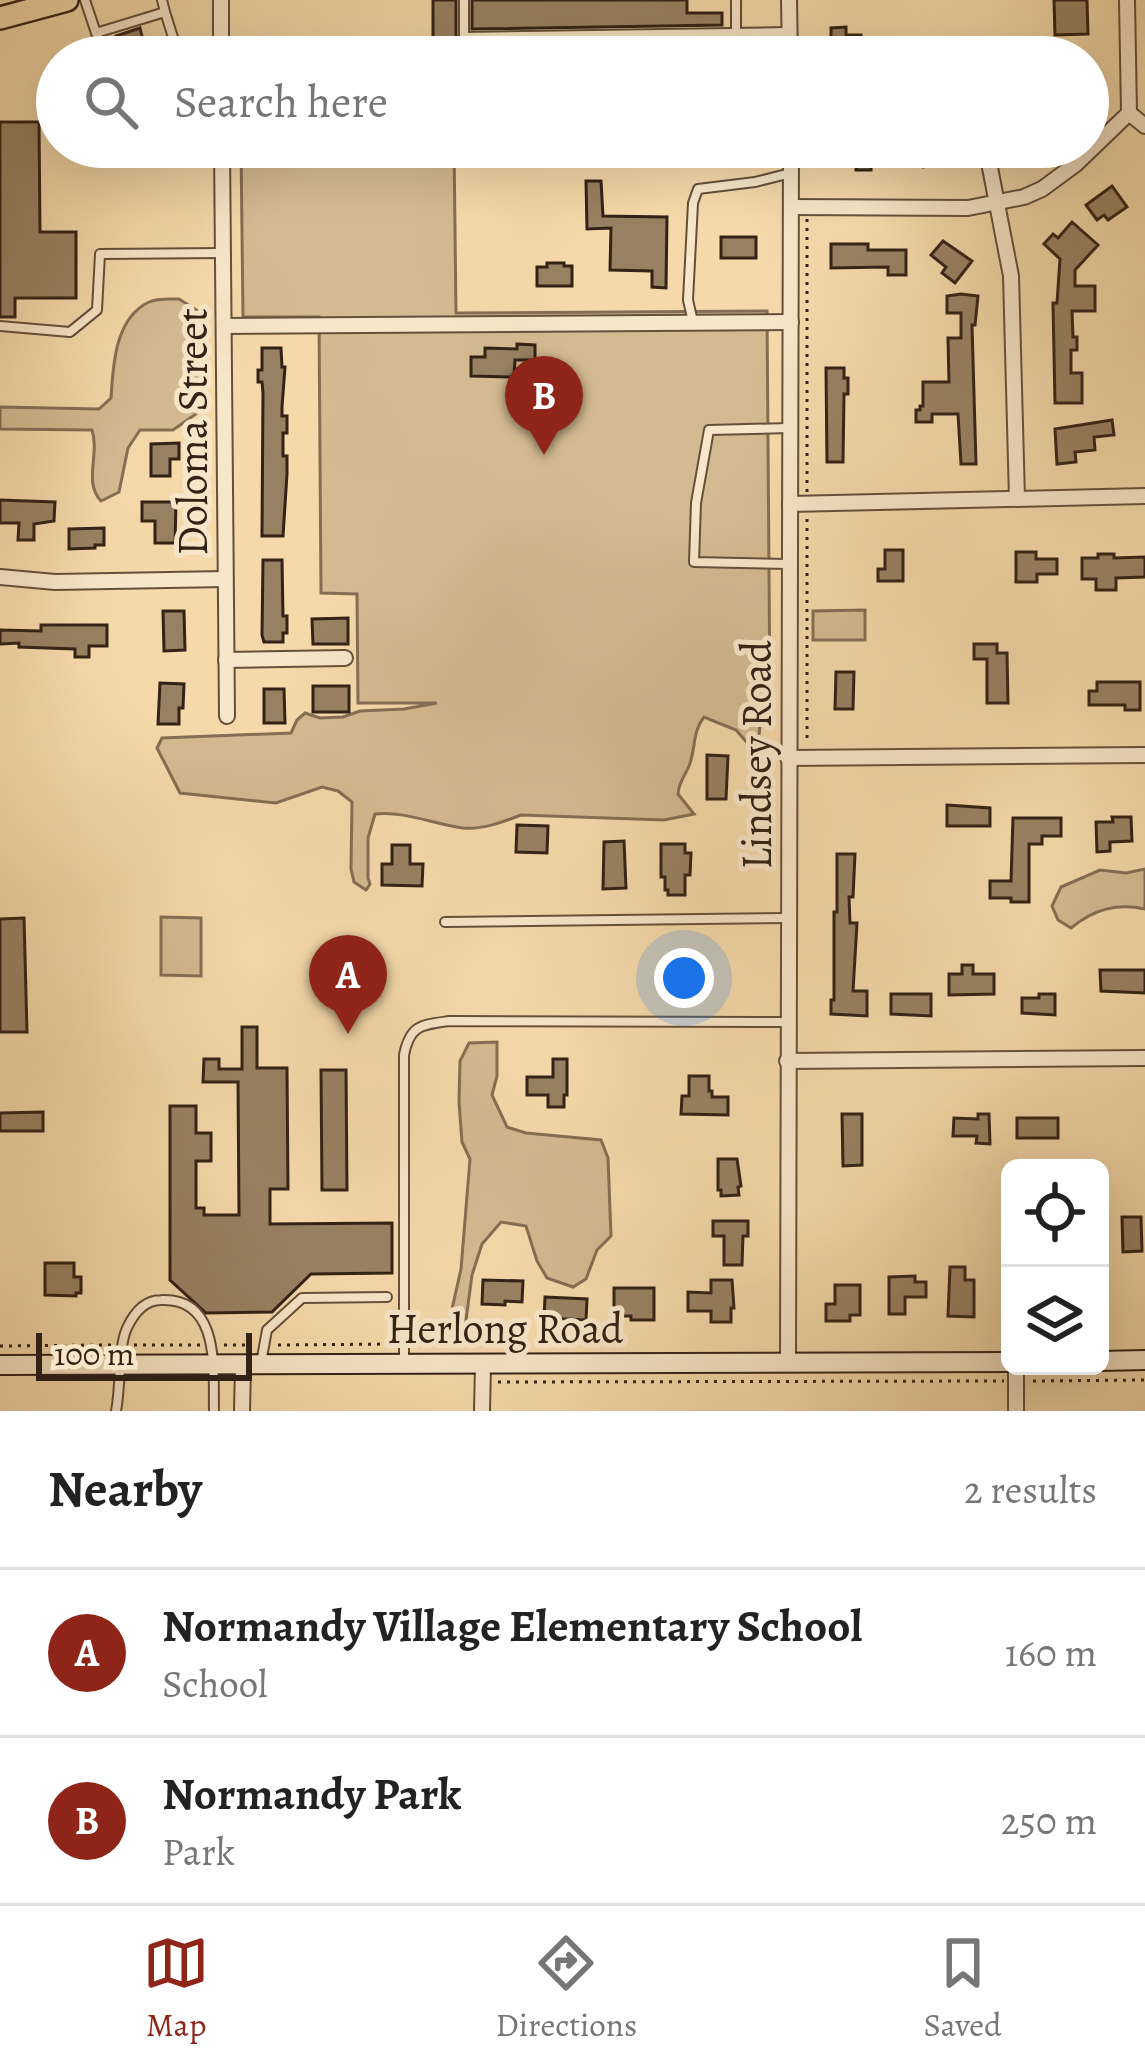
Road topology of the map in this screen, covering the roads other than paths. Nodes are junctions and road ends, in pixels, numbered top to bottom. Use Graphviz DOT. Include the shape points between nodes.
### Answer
graph roads {
  1 [pos="67,0"];
  2 [pos="86,0"];
  3 [pos="162,0"];
  4 [pos="220,0"];
  5 [pos="464,0"];
  6 [pos="736,0"];
  7 [pos="789,0"];
  8 [pos="1127,0"];
  9 [pos="165,12"];
  10 [pos="0,18"];
  11 [pos="96,32"];
  12 [pos="790,32"];
  13 [pos="736,33"];
  14 [pos="98,36"];
  15 [pos="172,36"];
  16 [pos="220,36"];
  17 [pos="464,36"];
  18 [pos="532,36"];
  19 [pos="790,36"];
  20 [pos="1129,113"];
  21 [pos="1145,126"];
  22 [pos="1109,131"];
  23 [pos="222,168"];
  24 [pos="791,168"];
  25 [pos="990,168"];
  26 [pos="1069,168"];
  27 [pos="791,173"];
  28 [pos="998,204"];
  29 [pos="799,207"];
  30 [pos="224,254"];
  31 [pos="790,322"];
  32 [pos="693,324"];
  33 [pos="0,326"];
  34 [pos="225,326"];
  35 [pos="790,428"];
  36 [pos="1145,496"];
  37 [pos="1017,499"];
  38 [pos="790,504"];
  39 [pos="789,564"];
  40 [pos="0,577"];
  41 [pos="225,579"];
  42 [pos="345,658"];
  43 [pos="226,660"];
  44 [pos="226,716"];
  45 [pos="1145,755"];
  46 [pos="788,758"];
  47 [pos="788,918"];
  48 [pos="445,922"];
  49 [pos="787,1022"];
  50 [pos="1145,1058"];
  51 [pos="787,1061"];
  52 [pos="387,1297"];
  53 [pos="404,1354"];
  54 [pos="213,1355"];
  55 [pos="1145,1360"];
  56 [pos="1109,1361"];
  57 [pos="788,1363"];
  58 [pos="0,1365"];
  59 [pos="474,1365"];
  60 [pos="122,1366"];
  61 [pos="252,1366"];
  62 [pos="1001,1370"];
  63 [pos="1011,1375"];
  64 [pos="116,1411"];
  65 [pos="214,1411"];
  66 [pos="242,1411"];
  67 [pos="482,1411"];
  68 [pos="1016,1411"];
  1 -- 10 [label="main road"];
  2 -- 11 [label="lane"];
  3 -- 9 [label="lane"];
  4 -- 16 [label="street"];
  5 -- 17 [label="lane"];
  6 -- 13 [label="lane"];
  7 -- 12 [label="street"];
  8 -- 20 [label="street"];
  9 -- 11 [label="lane"];
  9 -- 15 [label="lane"];
  11 -- 14 [label="lane"];
  12 -- 13 [label="lane"];
  12 -- 19 [label="street"];
  13 -- 18 [label="lane"];
  20 -- 21 [label="street"];
  20 -- 22 [label="street"];
  23 -- 30 [label="street, Doloma Street"];
  24 -- 27 [label="street, Lindsey Road"];
  25 -- 28 [label="street"];
  26 -- 28 [label="street"];
  27 -- 29 [label="street, Lindsey Road"];
  27 -- 32 [label="lane" via="698,189"];
  28 -- 29 [label="street"];
  28 -- 37 [label="street" via="1013,294"];
  29 -- 31 [label="street, Lindsey Road"];
  30 -- 33 [label="lane" via="100,254 97,310 70,332"];
  30 -- 34 [label="street, Doloma Street"];
  31 -- 32 [label="street"];
  31 -- 35 [label="street, Lindsey Road"];
  32 -- 34 [label="street"];
  34 -- 41 [label="street, Doloma Street"];
  35 -- 38 [label="street, Lindsey Road"];
  35 -- 39 [label="lane" via="710,430 694,562"];
  36 -- 37 [label="street"];
  37 -- 38 [label="street"];
  38 -- 39 [label="street, Lindsey Road"];
  39 -- 46 [label="street, Lindsey Road"];
  40 -- 41 [label="street"];
  41 -- 43 [label="street, Doloma Street"];
  42 -- 43 [label="street"];
  43 -- 44 [label="street, Doloma Street"];
  45 -- 46 [label="street"];
  46 -- 47 [label="street, Lindsey Road"];
  47 -- 48 [label="lane"];
  47 -- 49 [label="street, Lindsey Road"];
  49 -- 51 [label="street, Lindsey Road"];
  49 -- 53 [label="lane" via="449,1021 407,1037"];
  50 -- 51 [label="street"];
  51 -- 57 [label="street, Lindsey Road"];
  52 -- 61 [label="lane" via="302,1298 267,1330"];
  53 -- 59 [label="street, Herlong Road"];
  53 -- 61 [label="street, Herlong Road"];
  54 -- 60 [label="street, Herlong Road"];
  54 -- 60 [label="lane" via="196,1310 156,1300 125,1332"];
  54 -- 61 [label="street, Herlong Road"];
  54 -- 65 [label="lane"];
  55 -- 56 [label="street"];
  57 -- 59 [label="street, Herlong Road"];
  57 -- 62 [label="street, Herlong Road"];
  58 -- 60 [label="street, Herlong Road"];
  59 -- 67 [label="street"];
  60 -- 64 [label="lane"];
  61 -- 66 [label="street"];
  63 -- 68 [label="street"];
}
